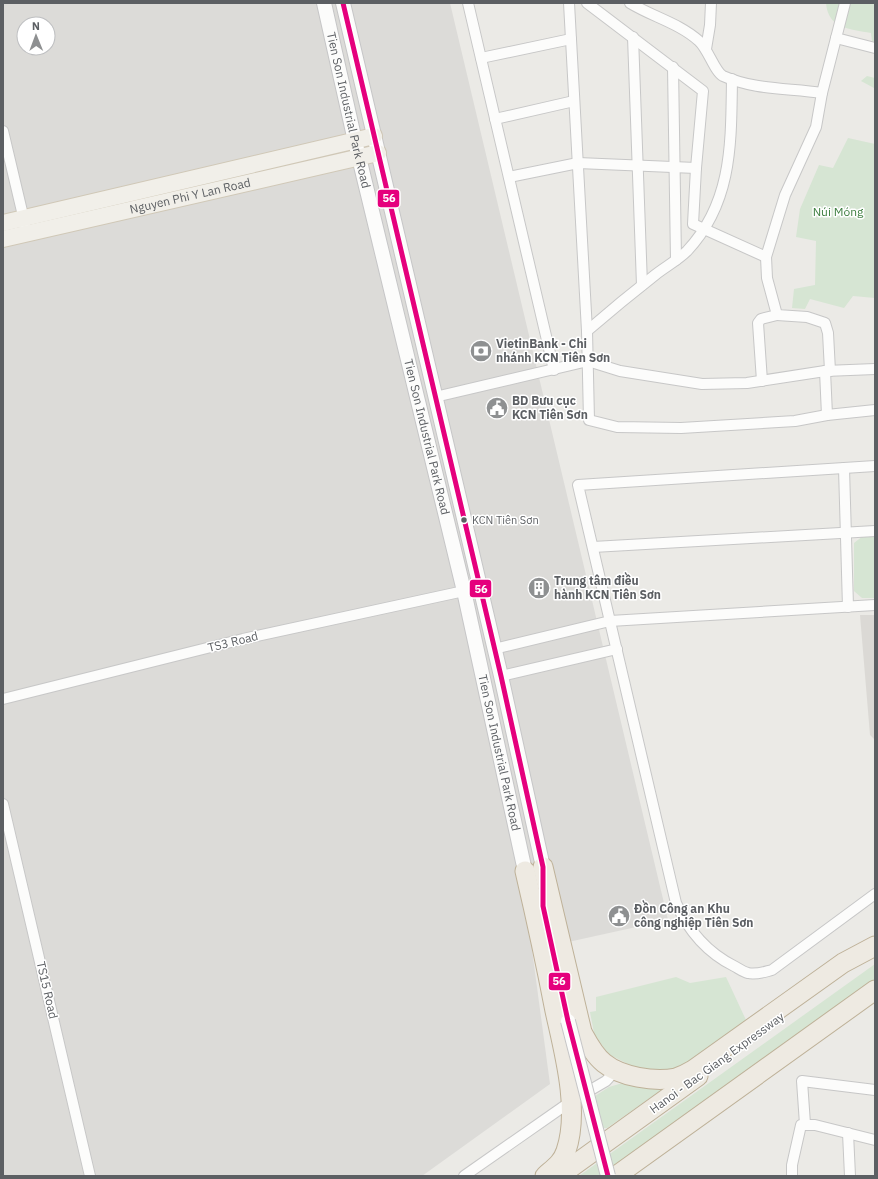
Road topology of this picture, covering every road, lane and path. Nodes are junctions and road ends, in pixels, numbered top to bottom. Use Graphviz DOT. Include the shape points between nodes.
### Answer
graph roads {
  1 [pos="324,3"];
  2 [pos="343,3"];
  3 [pos="468,3"];
  4 [pos="569,3"];
  5 [pos="587,3"];
  6 [pos="630,3"];
  7 [pos="711,3"];
  8 [pos="845,3"];
  9 [pos="632,37"];
  10 [pos="836,38"];
  11 [pos="571,39"];
  12 [pos="875,48"];
  13 [pos="706,49"];
  14 [pos="481,58"];
  15 [pos="673,67"];
  16 [pos="732,79"];
  17 [pos="822,93"];
  18 [pos="574,101"];
  19 [pos="495,119"];
  20 [pos="3,130"];
  21 [pos="374,136"];
  22 [pos="355,141"];
  23 [pos="378,153"];
  24 [pos="359,157"];
  25 [pos="578,163"];
  26 [pos="636,166"];
  27 [pos="674,167"];
  28 [pos="696,168"];
  29 [pos="509,177"];
  30 [pos="24,218"];
  31 [pos="3,223"];
  32 [pos="704,229"];
  33 [pos="28,234"];
  34 [pos="3,240"];
  35 [pos="766,257"];
  36 [pos="676,260"];
  37 [pos="642,285"];
  38 [pos="777,315"];
  39 [pos="587,331"];
  40 [pos="588,361"];
  41 [pos="875,369"];
  42 [pos="554,370"];
  43 [pos="827,371"];
  44 [pos="762,381"];
  45 [pos="435,397"];
  46 [pos="875,410"];
  47 [pos="827,415"];
  48 [pos="875,466"];
  49 [pos="844,468"];
  50 [pos="875,531"];
  51 [pos="846,533"];
  52 [pos="593,547"];
  53 [pos="480,587"];
  54 [pos="464,591"];
  55 [pos="875,605"];
  56 [pos="848,607"];
  57 [pos="610,621"];
  58 [pos="494,649"];
  59 [pos="617,649"];
  60 [pos="501,676"];
  61 [pos="3,699"];
  62 [pos="3,804"];
  63 [pos="534,869"];
  64 [pos="875,894"];
  65 [pos="875,946"];
  66 [pos="875,949"];
  67 [pos="875,990"];
  68 [pos="616,1070"];
  69 [pos="875,1090"];
  70 [pos="570,1102"];
  71 [pos="805,1124"];
  72 [pos="848,1133"];
  73 [pos="875,1140"];
  74 [pos="622,1173"];
  75 [pos="90,1176"];
  76 [pos="464,1176"];
  77 [pos="545,1176"];
  78 [pos="559,1176"];
  79 [pos="608,1176"];
  80 [pos="792,1176"];
  81 [pos="850,1176"];
  1 -- 22 [label="main road, Tien Son Industrial Park Road"];
  2 -- 21 [label="main road, Tien Son Industrial Park Road"];
  3 -- 14 [label="street"];
  4 -- 11 [label="street"];
  5 -- 9 [label="street"];
  6 -- 13 [label="street" via="672,23 690,34"];
  7 -- 13 [label="street"];
  8 -- 10 [label="street"];
  9 -- 15 [label="street"];
  9 -- 26 [label="street"];
  10 -- 12 [label="street"];
  10 -- 17 [label="street"];
  11 -- 14 [label="street"];
  11 -- 18 [label="street"];
  13 -- 16 [label="street" via="718,72"];
  14 -- 19 [label="street"];
  15 -- 27 [label="street"];
  15 -- 28 [label="street" via="703,90"];
  16 -- 17 [label="street" via="773,89"];
  16 -- 32 [label="street" via="728,167 715,210"];
  17 -- 35 [label="street" via="816,127 785,195"];
  18 -- 19 [label="street"];
  18 -- 25 [label="street"];
  19 -- 29 [label="street"];
  20 -- 30 [label="street"];
  21 -- 22 [label="main road, Nguyen Phi Y Lan Road"];
  21 -- 23 [label="main road, Tien Son Industrial Park Road"];
  22 -- 24 [label="main road, Tien Son Industrial Park Road"];
  22 -- 30 [label="main road, Nguyen Phi Y Lan Road"];
  23 -- 24 [label="main road, Nguyen Phi Y Lan Road"];
  23 -- 45 [label="main road, Tien Son Industrial Park Road"];
  24 -- 33 [label="main road, Nguyen Phi Y Lan Road"];
  24 -- 54 [label="main road, Tien Son Industrial Park Road"];
  25 -- 26 [label="street"];
  25 -- 29 [label="street"];
  25 -- 39 [label="street"];
  26 -- 27 [label="street"];
  26 -- 37 [label="street"];
  27 -- 28 [label="street"];
  27 -- 36 [label="street"];
  28 -- 32 [label="street" via="693,224"];
  29 -- 42 [label="street"];
  30 -- 31 [label="main road, Nguyen Phi Y Lan Road"];
  30 -- 33 [label="street"];
  32 -- 35 [label="street"];
  32 -- 36 [label="street" via="686,252"];
  33 -- 34 [label="main road, Nguyen Phi Y Lan Road"];
  35 -- 38 [label="street" via="767,278"];
  36 -- 37 [label="street"];
  37 -- 39 [label="street"];
  38 -- 43 [label="street" via="807,317 825,323 828,333"];
  38 -- 44 [label="street" via="761,319 758,323"];
  39 -- 40 [label="street"];
  40 -- 42 [label="street"];
  40 -- 44 [label="street" via="620,371 702,384"];
  40 -- 47 [label="street" via="588,420 617,427 681,428 736,425 795,421"];
  41 -- 43 [label="street"];
  42 -- 45 [label="street"];
  43 -- 44 [label="street"];
  43 -- 47 [label="street"];
  45 -- 53 [label="main road, Tien Son Industrial Park Road"];
  46 -- 47 [label="street"];
  48 -- 49 [label="street"];
  49 -- 51 [label="street"];
  49 -- 52 [label="street" via="578,485"];
  50 -- 51 [label="street"];
  51 -- 52 [label="street"];
  51 -- 56 [label="street"];
  52 -- 57 [label="street"];
  53 -- 54 [label="main road"];
  53 -- 58 [label="main road, Tien Son Industrial Park Road"];
  54 -- 61 [label="street, TS3 Road" via="243,639"];
  54 -- 63 [label="main road, Tien Son Industrial Park Road"];
  55 -- 56 [label="street"];
  56 -- 57 [label="street"];
  57 -- 58 [label="street"];
  57 -- 59 [label="street"];
  58 -- 60 [label="main road, Tien Son Industrial Park Road"];
  59 -- 60 [label="street"];
  59 -- 64 [label="street" via="676,903 683,920 707,948 747,973 772,970"];
  60 -- 63 [label="main road, Tien Son Industrial Park Road"];
  62 -- 75 [label="street, TS15 Road"];
  63 -- 68 [label="highway" via="582,1032 590,1047 604,1063"];
  63 -- 70 [label="highway"];
  63 -- 79 [label="main road, bridge" via="568,1021"];
  65 -- 68 [label="highway" via="843,963 693,1070 664,1079 629,1075"];
  66 -- 78 [label="highway, Hanoi - Bac Giang Expressway"];
  67 -- 74 [label="highway"];
  68 -- 70 [label="street" via="606,1081"];
  69 -- 71 [label="street" via="802,1081"];
  70 -- 76 [label="street"];
  70 -- 77 [label="highway" via="570,1134 566,1152 562,1162"];
  71 -- 72 [label="street"];
  71 -- 80 [label="street" via="801,1125"];
  72 -- 73 [label="street"];
  72 -- 81 [label="street"];
}
